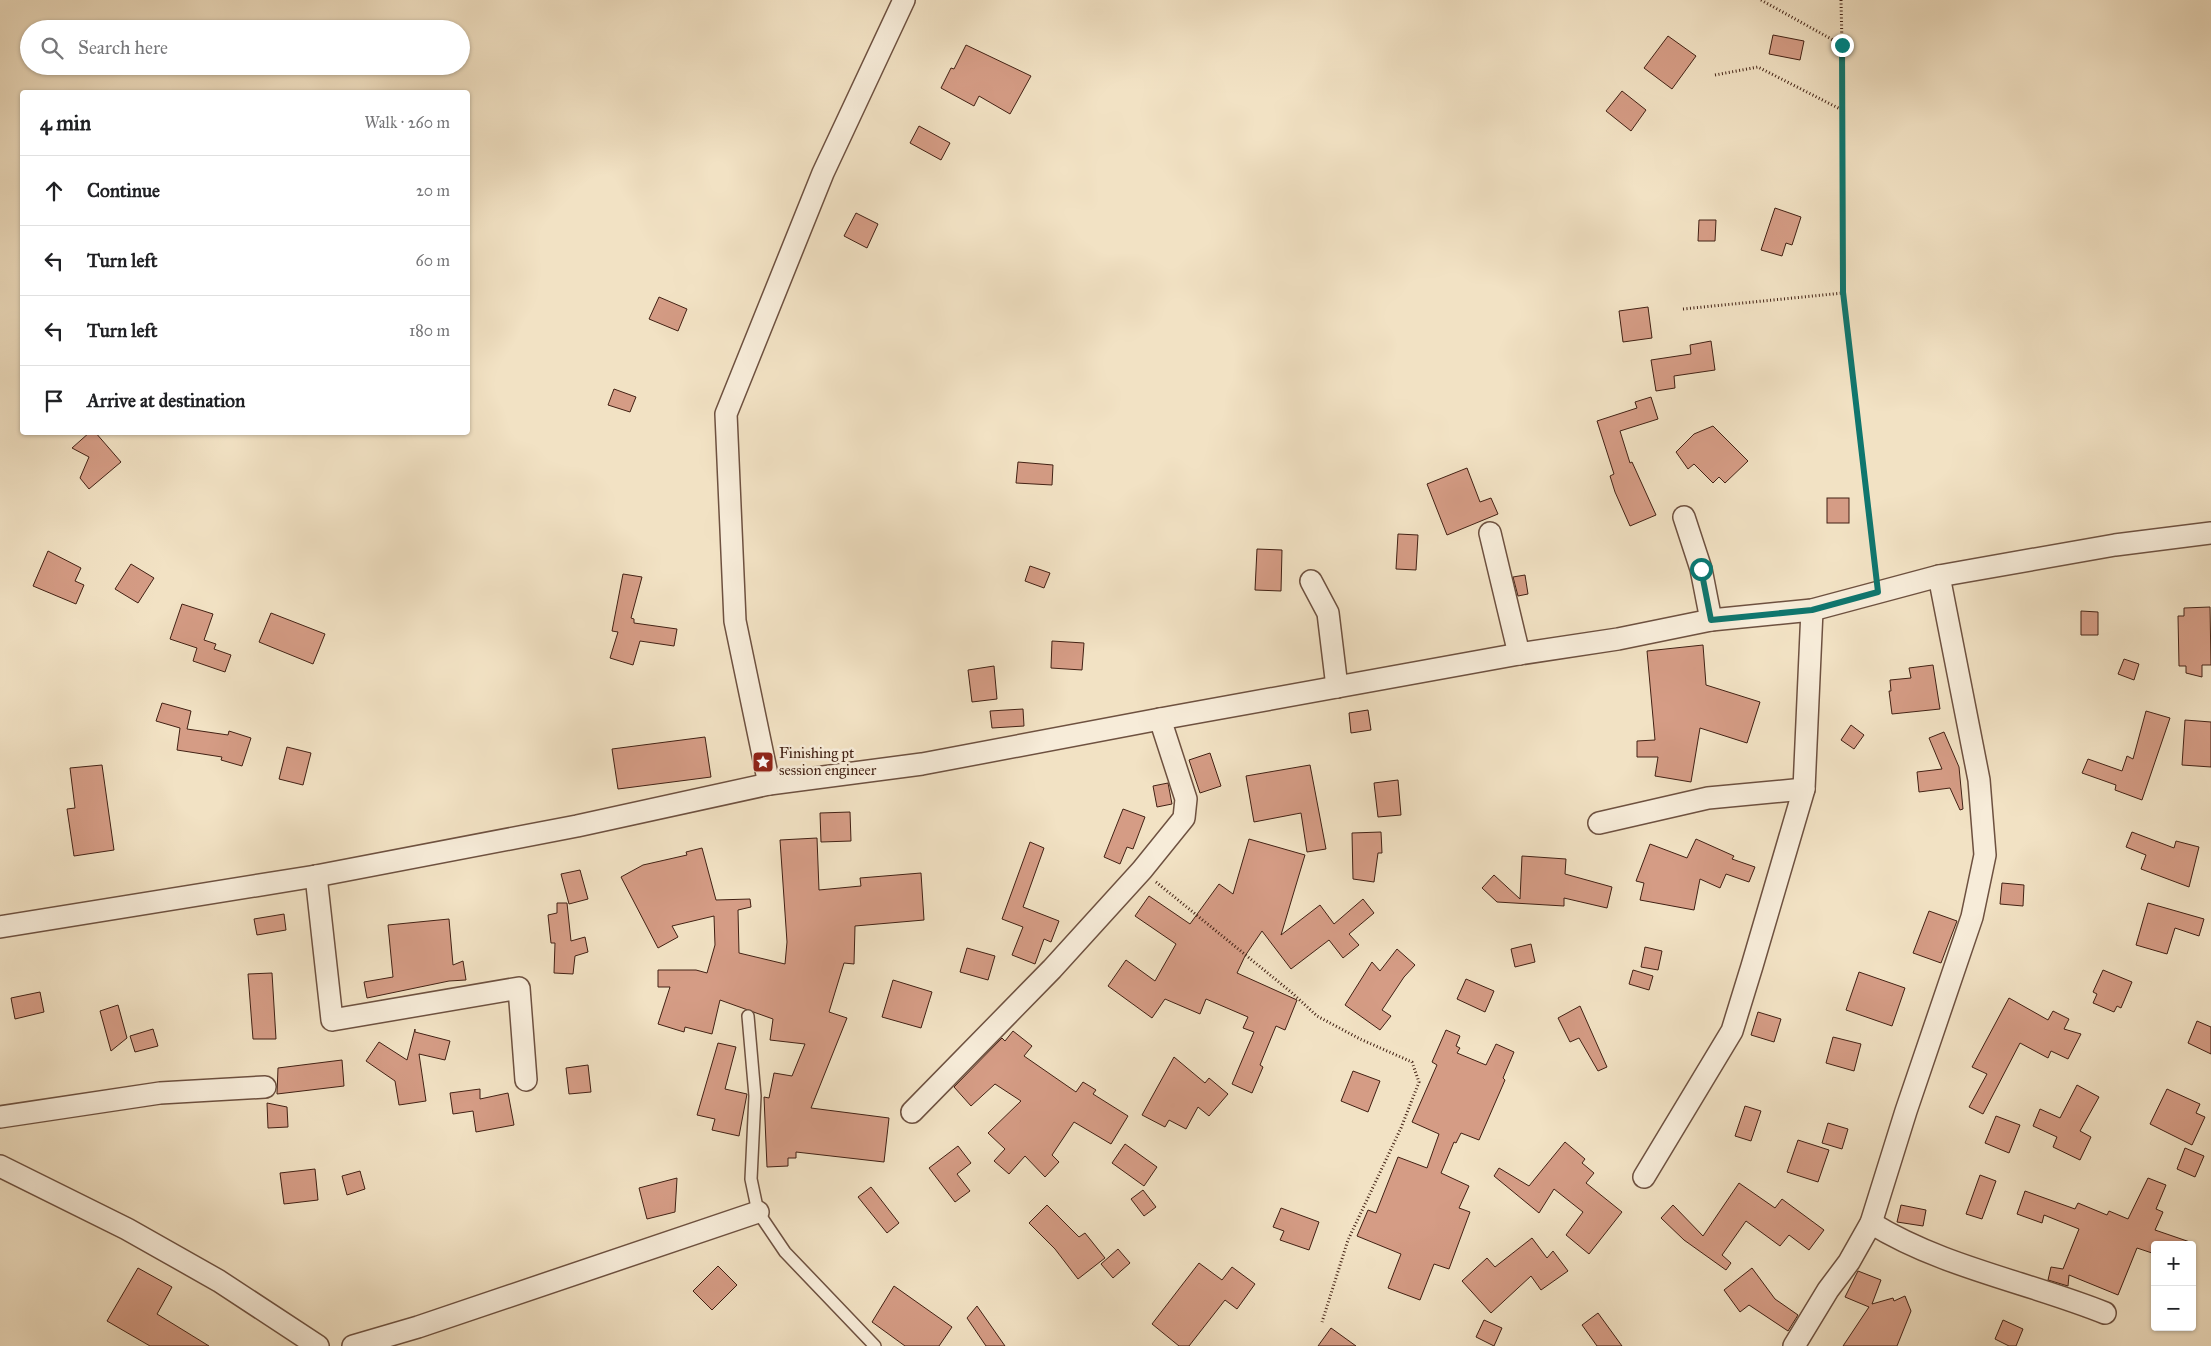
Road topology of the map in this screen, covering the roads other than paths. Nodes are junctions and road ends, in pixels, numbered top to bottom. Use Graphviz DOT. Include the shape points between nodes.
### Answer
graph roads {
  1 [pos="904,0"];
  2 [pos="1684,517"];
  3 [pos="1490,533"];
  4 [pos="2211,533"];
  5 [pos="1939,576"];
  6 [pos="1311,581"];
  7 [pos="1812,610"];
  8 [pos="1711,620"];
  9 [pos="1519,654"];
  10 [pos="1337,687"];
  11 [pos="1160,719"];
  12 [pos="769,784"];
  13 [pos="1804,789"];
  14 [pos="1599,824"];
  15 [pos="316,876"];
  16 [pos="0,927"];
  17 [pos="748,1016"];
  18 [pos="526,1080"];
  19 [pos="265,1087"];
  20 [pos="912,1112"];
  21 [pos="0,1116"];
  22 [pos="0,1166"];
  23 [pos="1644,1177"];
  24 [pos="758,1212"];
  25 [pos="1871,1223"];
  26 [pos="2105,1313"];
  27 [pos="318,1346"];
  28 [pos="353,1346"];
  29 [pos="875,1346"];
  30 [pos="1794,1346"];
  1 -- 12 [label="street" via="823,173 726,414 734,621"];
  2 -- 8 [label="street" via="1701,569"];
  3 -- 9 [label="street"];
  4 -- 5 [label="street" via="2116,545"];
  5 -- 7 [label="street"];
  5 -- 25 [label="street" via="1979,780 1985,855 1972,917"];
  6 -- 10 [label="street" via="1328,613"];
  7 -- 8 [label="street"];
  7 -- 13 [label="street"];
  8 -- 9 [label="street"];
  9 -- 10 [label="street"];
  10 -- 11 [label="street"];
  11 -- 12 [label="street" via="922,764"];
  11 -- 20 [label="street" via="1186,799 1184,818 1142,870 1052,969"];
  12 -- 15 [label="street" via="577,826"];
  13 -- 14 [label="street" via="1708,798"];
  13 -- 23 [label="street" via="1732,1032"];
  15 -- 16 [label="street"];
  15 -- 18 [label="street" via="332,1020 519,988"];
  17 -- 24 [label="lane" via="755,1096 752,1179"];
  19 -- 21 [label="street" via="160,1093"];
  22 -- 27 [label="street" via="127,1229 219,1280"];
  24 -- 28 [label="street"];
  24 -- 29 [label="lane" via="785,1252"];
  25 -- 26 [label="street" via="1892,1236 1985,1273 2066,1297"];
  25 -- 30 [label="street"];
}
